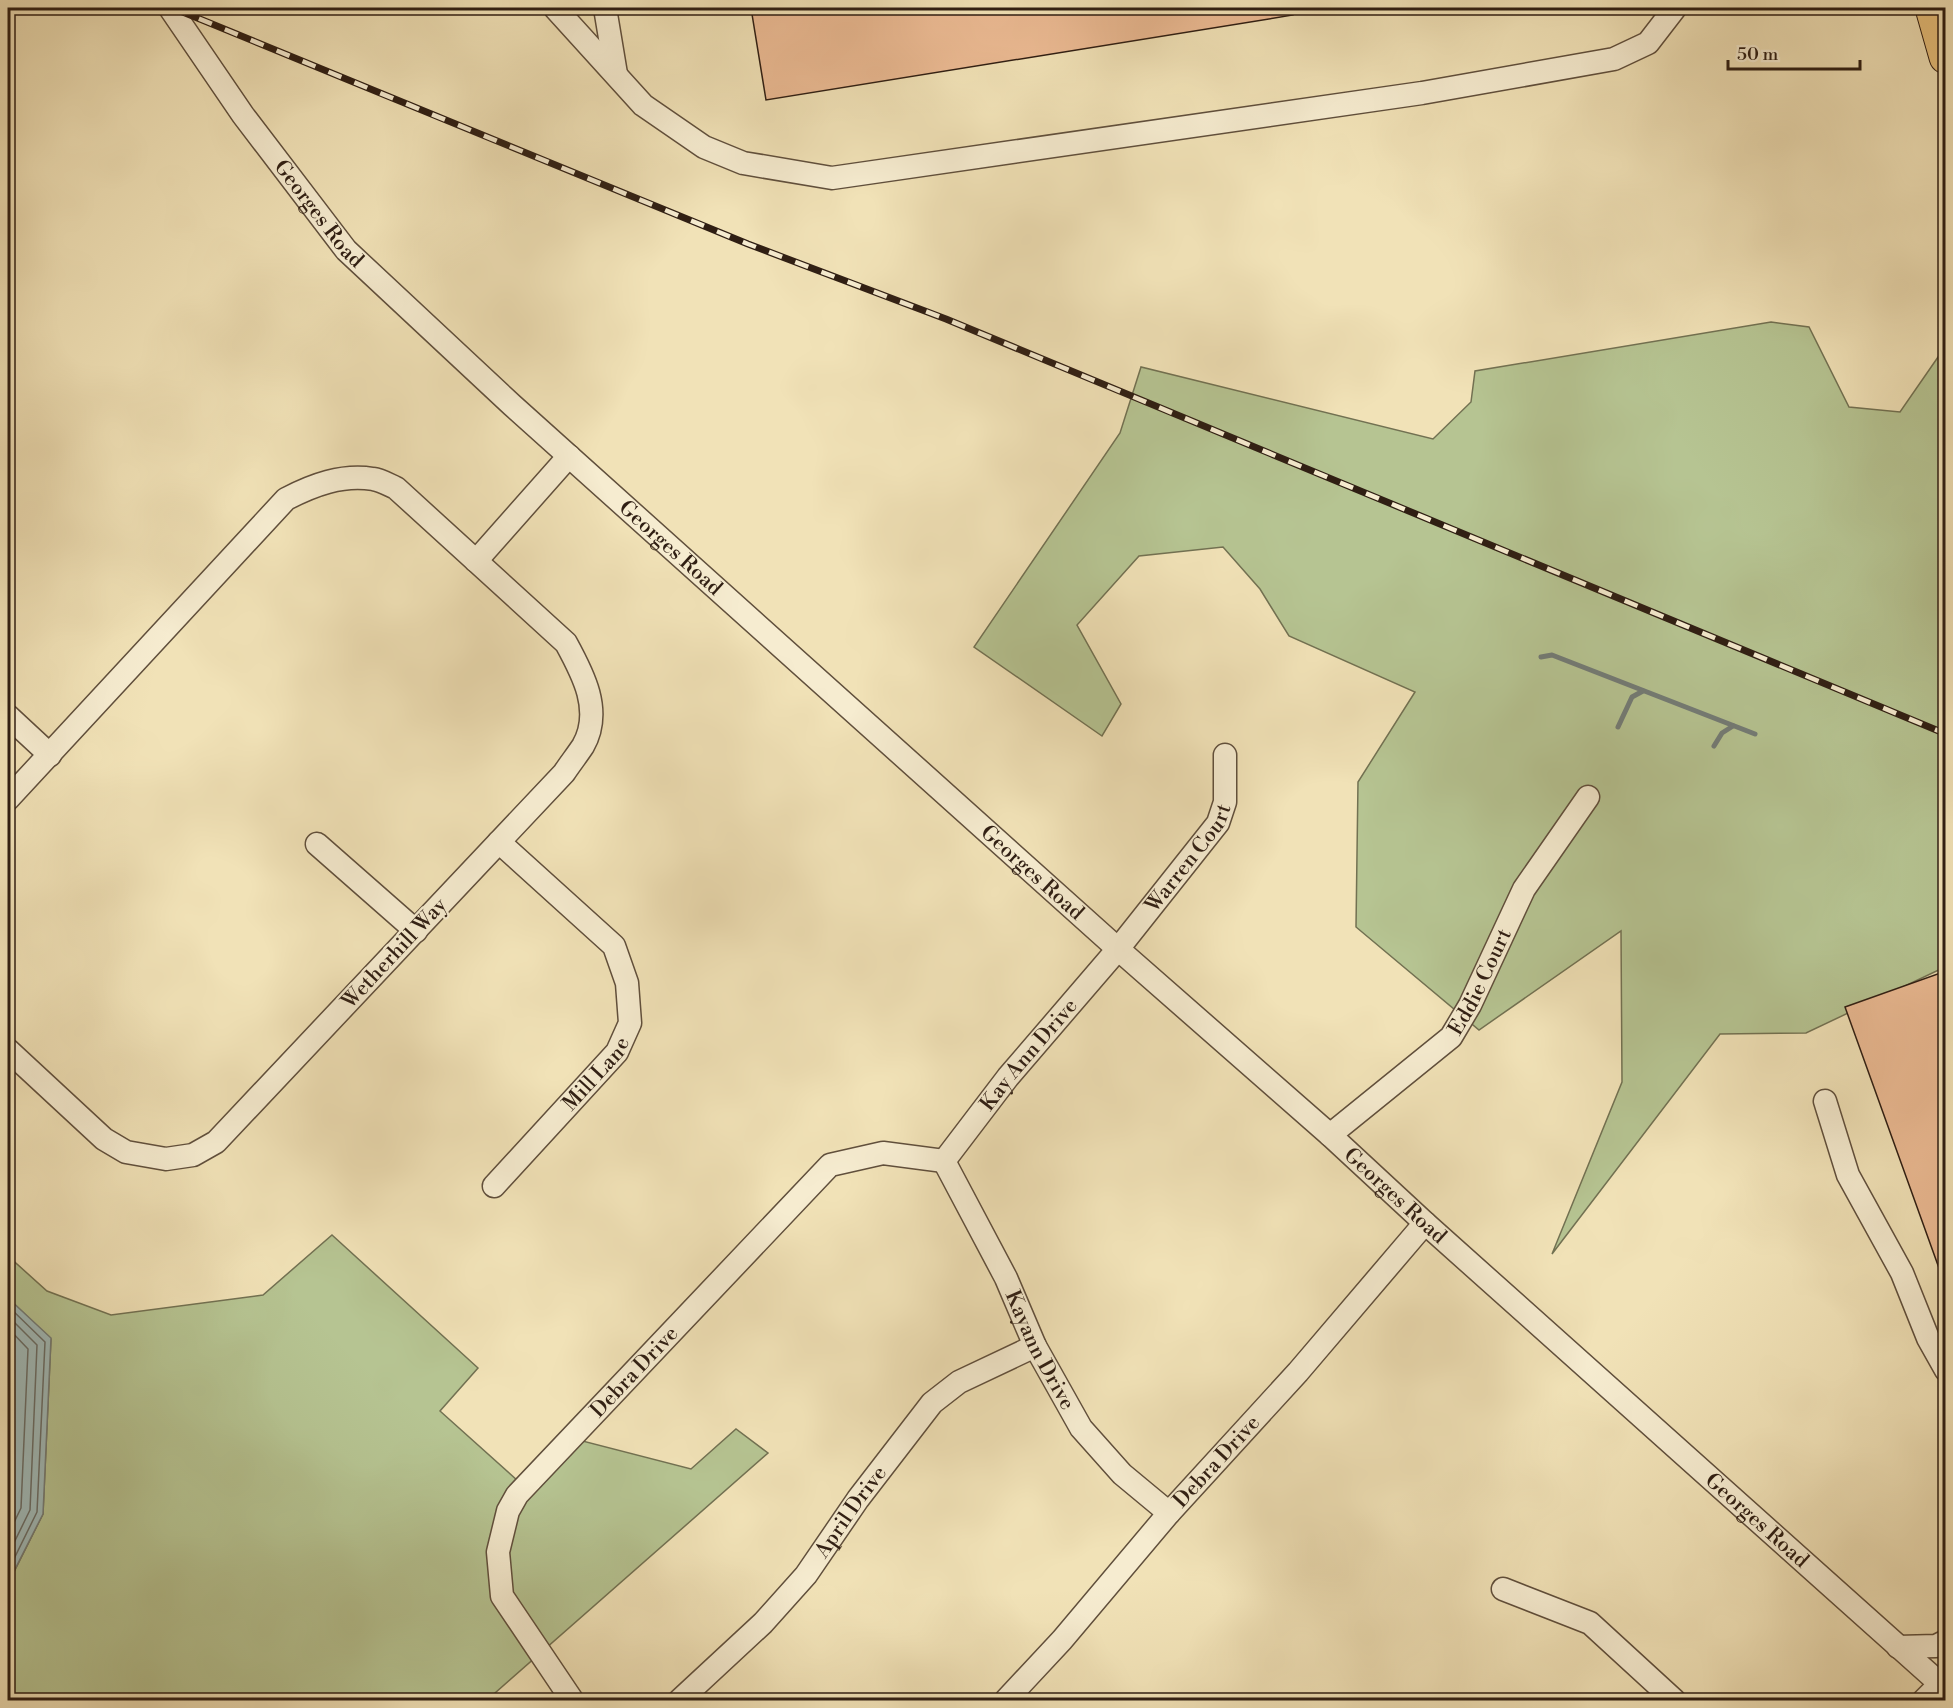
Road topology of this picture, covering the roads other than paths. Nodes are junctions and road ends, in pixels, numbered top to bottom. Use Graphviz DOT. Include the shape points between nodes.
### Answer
graph roads {
  1 [pos="170,8"];
  2 [pos="555,8"];
  3 [pos="605,8"];
  4 [pos="1675,8"];
  5 [pos="1932,8"];
  6 [pos="1946,57"];
  7 [pos="616,74"];
  8 [pos="569,456"];
  9 [pos="476,561"];
  10 [pos="8,716"];
  11 [pos="50,755"];
  12 [pos="1226,755"];
  13 [pos="1588,796"];
  14 [pos="8,799"];
  15 [pos="499,842"];
  16 [pos="317,844"];
  17 [pos="416,931"];
  18 [pos="1118,949"];
  19 [pos="8,1050"];
  20 [pos="1824,1101"];
  21 [pos="1330,1135"];
  22 [pos="944,1161"];
  23 [pos="494,1186"];
  24 [pos="1425,1223"];
  25 [pos="1035,1346"];
  26 [pos="1946,1370"];
  27 [pos="1169,1513"];
  28 [pos="1503,1588"];
  29 [pos="1946,1641"];
  30 [pos="1899,1647"];
  31 [pos="1943,1687"];
  32 [pos="572,1701"];
  33 [pos="680,1701"];
  34 [pos="1006,1701"];
  35 [pos="1674,1701"];
  36 [pos="1924,1701"];
  1 -- 8 [label="street, Georges Road" via="243,115 346,250"];
  2 -- 7 [label="street"];
  3 -- 7 [label="street"];
  4 -- 7 [label="street" via="1648,43 1614,59 1422,93 832,178 743,163 704,147 643,105"];
  5 -- 6 [label="highway"];
  8 -- 9 [label="street"];
  8 -- 18 [label="street, Georges Road"];
  9 -- 11 [label="street, Wetherhill Way" via="396,488 374,479 342,479 312,485 286,499"];
  9 -- 15 [label="street, Wetherhill Way" via="566,643 583,672 591,698 584,744 564,773"];
  10 -- 11 [label="street"];
  11 -- 14 [label="street, Wetherhill Way"];
  12 -- 18 [label="street, Warren Court" via="1226,802 1218,823"];
  13 -- 21 [label="street, Eddie Court" via="1524,889 1451,1037"];
  15 -- 17 [label="street, Wetherhill Way"];
  15 -- 23 [label="street, Mill Lane" via="614,946 627,983 630,1023 617,1052"];
  16 -- 17 [label="street"];
  17 -- 19 [label="street, Wetherhill Way" via="216,1142 193,1155 166,1159 126,1152 104,1139"];
  18 -- 21 [label="street, Georges Road"];
  18 -- 22 [label="street, Kay Ann Drive" via="1008,1077"];
  20 -- 26 [label="street" via="1848,1175 1902,1273 1928,1338"];
  21 -- 24 [label="street, Georges Road"];
  22 -- 25 [label="street, Kayann Drive" via="1006,1278"];
  22 -- 32 [label="street, Debra Drive" via="883,1154 830,1165 517,1495 508,1511 498,1552 502,1596"];
  24 -- 27 [label="street, Debra Drive" via="1298,1372"];
  24 -- 30 [label="street, Georges Road"];
  25 -- 27 [label="street, Kayann Drive" via="1081,1428 1122,1474"];
  25 -- 33 [label="street, April Drive" via="959,1382 932,1403 806,1575 763,1623"];
  27 -- 34 [label="street, Debra Drive"];
  28 -- 35 [label="street" via="1590,1623"];
  29 -- 30 [label="street" via="1936,1646"];
  30 -- 31 [label="street, Georges Road"];
  31 -- 36 [label="street"];
}
